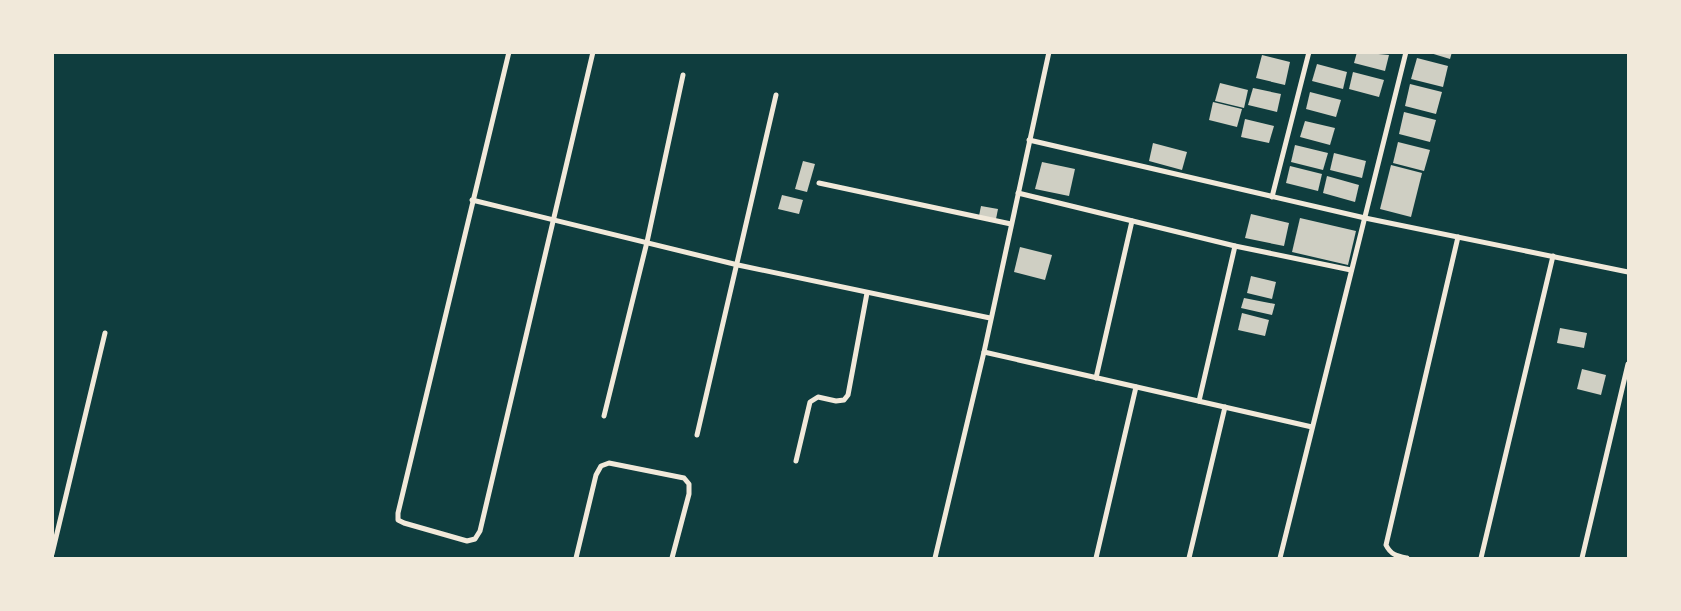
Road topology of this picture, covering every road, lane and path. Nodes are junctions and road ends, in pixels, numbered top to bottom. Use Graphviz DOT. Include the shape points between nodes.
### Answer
graph roads {
  1 [pos="509,52"];
  2 [pos="593,52"];
  3 [pos="1049,52"];
  4 [pos="1309,52"];
  5 [pos="1406,52"];
  6 [pos="683,75"];
  7 [pos="776,95"];
  8 [pos="1029,139"];
  9 [pos="819,183"];
  10 [pos="1018,193"];
  11 [pos="1272,197"];
  12 [pos="472,200"];
  13 [pos="1365,218"];
  14 [pos="554,221"];
  15 [pos="1132,221"];
  16 [pos="1011,224"];
  17 [pos="1458,237"];
  18 [pos="647,242"];
  19 [pos="1235,246"];
  20 [pos="1553,256"];
  21 [pos="738,265"];
  22 [pos="1351,270"];
  23 [pos="1629,272"];
  24 [pos="867,293"];
  25 [pos="990,318"];
  26 [pos="105,333"];
  27 [pos="984,352"];
  28 [pos="1629,364"];
  29 [pos="1096,378"];
  30 [pos="1136,387"];
  31 [pos="1199,401"];
  32 [pos="1225,407"];
  33 [pos="604,416"];
  34 [pos="1312,427"];
  35 [pos="697,435"];
  36 [pos="796,461"];
  37 [pos="53,547"];
  38 [pos="52,554"];
  39 [pos="576,558"];
  40 [pos="671,558"];
  41 [pos="935,558"];
  42 [pos="1096,558"];
  43 [pos="1189,558"];
  44 [pos="1280,558"];
  45 [pos="1407,558"];
  46 [pos="1481,558"];
  47 [pos="1582,558"];
  1 -- 12 [label="street"];
  2 -- 14 [label="street"];
  3 -- 8 [label="street"];
  4 -- 11 [label="street"];
  5 -- 13 [label="street"];
  6 -- 18 [label="street"];
  7 -- 21 [label="street"];
  8 -- 10 [label="street"];
  8 -- 11 [label="street"];
  9 -- 16 [label="street"];
  10 -- 15 [label="street"];
  10 -- 16 [label="street"];
  11 -- 13 [label="street"];
  12 -- 14 [label="street"];
  12 -- 14 [label="street" via="398,513 398,520 404,523 467,541 480,531"];
  13 -- 17 [label="street"];
  13 -- 22 [label="street"];
  14 -- 18 [label="street"];
  15 -- 19 [label="street"];
  15 -- 29 [label="street"];
  16 -- 25 [label="street"];
  17 -- 20 [label="street"];
  17 -- 45 [label="street" via="1386,545 1389,552"];
  18 -- 21 [label="street"];
  18 -- 33 [label="street"];
  19 -- 22 [label="street"];
  19 -- 31 [label="street"];
  20 -- 23 [label="street"];
  20 -- 46 [label="street"];
  21 -- 24 [label="street"];
  21 -- 35 [label="street"];
  22 -- 34 [label="street"];
  24 -- 25 [label="street"];
  24 -- 36 [label="street" via="848,395 844,400 818,397 810,402"];
  25 -- 27 [label="street"];
  26 -- 37 [label="street"];
  27 -- 29 [label="street"];
  27 -- 41 [label="street"];
  28 -- 47 [label="street"];
  29 -- 30 [label="street"];
  30 -- 31 [label="street"];
  30 -- 42 [label="street"];
  31 -- 32 [label="street"];
  32 -- 34 [label="street"];
  32 -- 43 [label="street"];
  34 -- 44 [label="street"];
  37 -- 38 [label="street"];
  39 -- 40 [label="street" via="596,475 609,463 684,478 689,484"];
}
